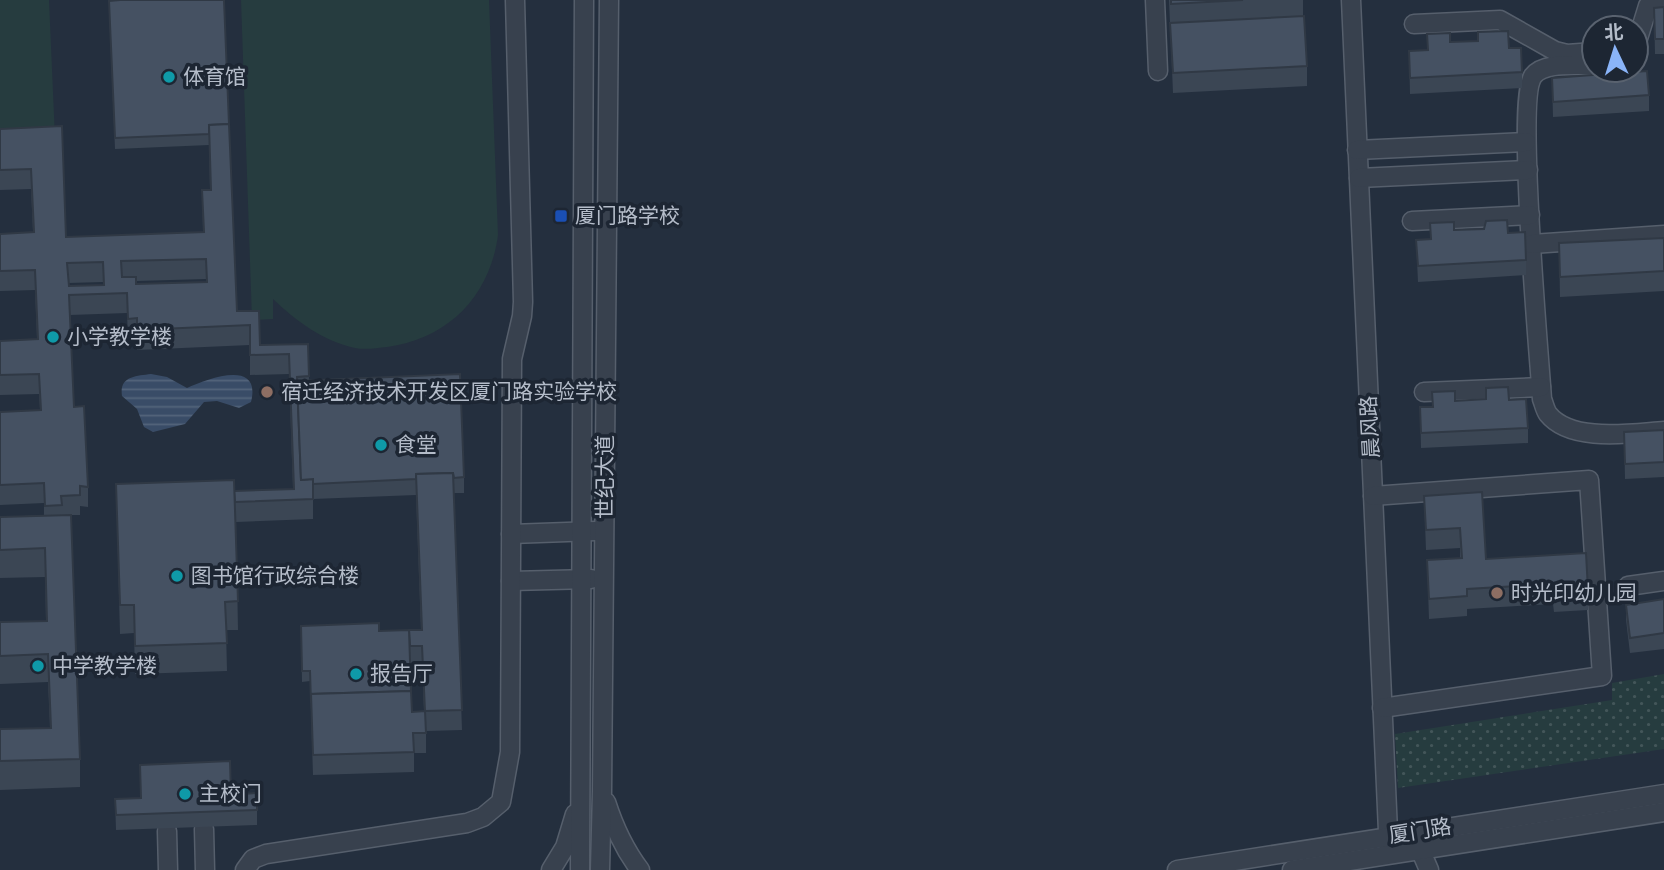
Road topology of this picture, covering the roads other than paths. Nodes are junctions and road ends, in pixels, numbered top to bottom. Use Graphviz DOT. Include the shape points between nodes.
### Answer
graph roads {
  1 [pos="515,0"];
  2 [pos="584,0"];
  3 [pos="609,0"];
  4 [pos="1155,0"];
  5 [pos="1351,0"];
  6 [pos="1664,1"];
  7 [pos="1646,14"];
  8 [pos="1414,24"];
  9 [pos="1580,53"];
  10 [pos="1580,66"];
  11 [pos="1158,71"];
  12 [pos="1526,142"];
  13 [pos="1357,150"];
  14 [pos="1528,170"];
  15 [pos="1359,178"];
  16 [pos="1531,215"];
  17 [pos="1412,221"];
  18 [pos="1664,235"];
  19 [pos="1532,244"];
  20 [pos="1541,387"];
  21 [pos="1424,392"];
  22 [pos="1664,431"];
  23 [pos="1373,496"];
  24 [pos="583,531"];
  25 [pos="605,531"];
  26 [pos="511,534"];
  27 [pos="604,578"];
  28 [pos="582,579"];
  29 [pos="511,581"];
  30 [pos="1664,581"];
  31 [pos="1628,586"];
  32 [pos="1382,708"];
  33 [pos="602,791"];
  34 [pos="582,794"];
  35 [pos="1664,794"];
  36 [pos="1664,812"];
  37 [pos="204,829"];
  38 [pos="167,831"];
  39 [pos="1388,845"];
  40 [pos="1420,849"];
  41 [pos="169,870"];
  42 [pos="205,870"];
  43 [pos="245,870"];
  44 [pos="551,870"];
  45 [pos="580,870"];
  46 [pos="600,870"];
  47 [pos="640,870"];
  48 [pos="1177,870"];
  49 [pos="1292,870"];
  50 [pos="1429,870"];
  1 -- 26 [label="street" via="523,316 513,359"];
  2 -- 24 [label="street, 世纪大道"];
  3 -- 25 [label="street, 世纪大道"];
  4 -- 11 [label="street"];
  5 -- 13 [label="street, 晨风路"];
  6 -- 7 [label="street" via="1648,6"];
  8 -- 9 [label="street" via="1500,20 1555,51"];
  10 -- 12 [label="street" via="1543,68 1534,74 1529,83"];
  12 -- 13 [label="street"];
  12 -- 14 [label="street"];
  13 -- 15 [label="street, 晨风路"];
  14 -- 15 [label="street"];
  14 -- 16 [label="street"];
  15 -- 23 [label="street, 晨风路"];
  16 -- 17 [label="street"];
  16 -- 19 [label="street"];
  18 -- 19 [label="street"];
  19 -- 20 [label="street"];
  20 -- 21 [label="street"];
  20 -- 22 [label="street" via="1547,413 1573,429 1590,434"];
  23 -- 32 [label="street, 晨风路"];
  23 -- 32 [label="street" via="1589,480 1602,676"];
  24 -- 25 [label="street"];
  24 -- 26 [label="street"];
  24 -- 28 [label="street, 世纪大道"];
  25 -- 27 [label="street, 世纪大道"];
  26 -- 29 [label="street"];
  27 -- 28 [label="street"];
  27 -- 33 [label="street, 世纪大道"];
  28 -- 29 [label="street"];
  28 -- 34 [label="street, 世纪大道"];
  29 -- 43 [label="street" via="510,752 501,802 467,823 266,854 253,859"];
  30 -- 31 [label="street"];
  32 -- 39 [label="street, 晨风路"];
  33 -- 46 [label="street, 世纪大道"];
  33 -- 47 [label="street" via="615,831"];
  34 -- 44 [label="street" via="565,847"];
  34 -- 45 [label="street, 世纪大道"];
  35 -- 39 [label="street, 厦门路"];
  36 -- 40 [label="street, 厦门路"];
  37 -- 42 [label="street"];
  38 -- 41 [label="street"];
  39 -- 40 [label="street, 厦门路"];
  39 -- 48 [label="street, 厦门路"];
  39 -- 49 [label="street, 厦门路"];
  40 -- 50 [label="street"];
}
